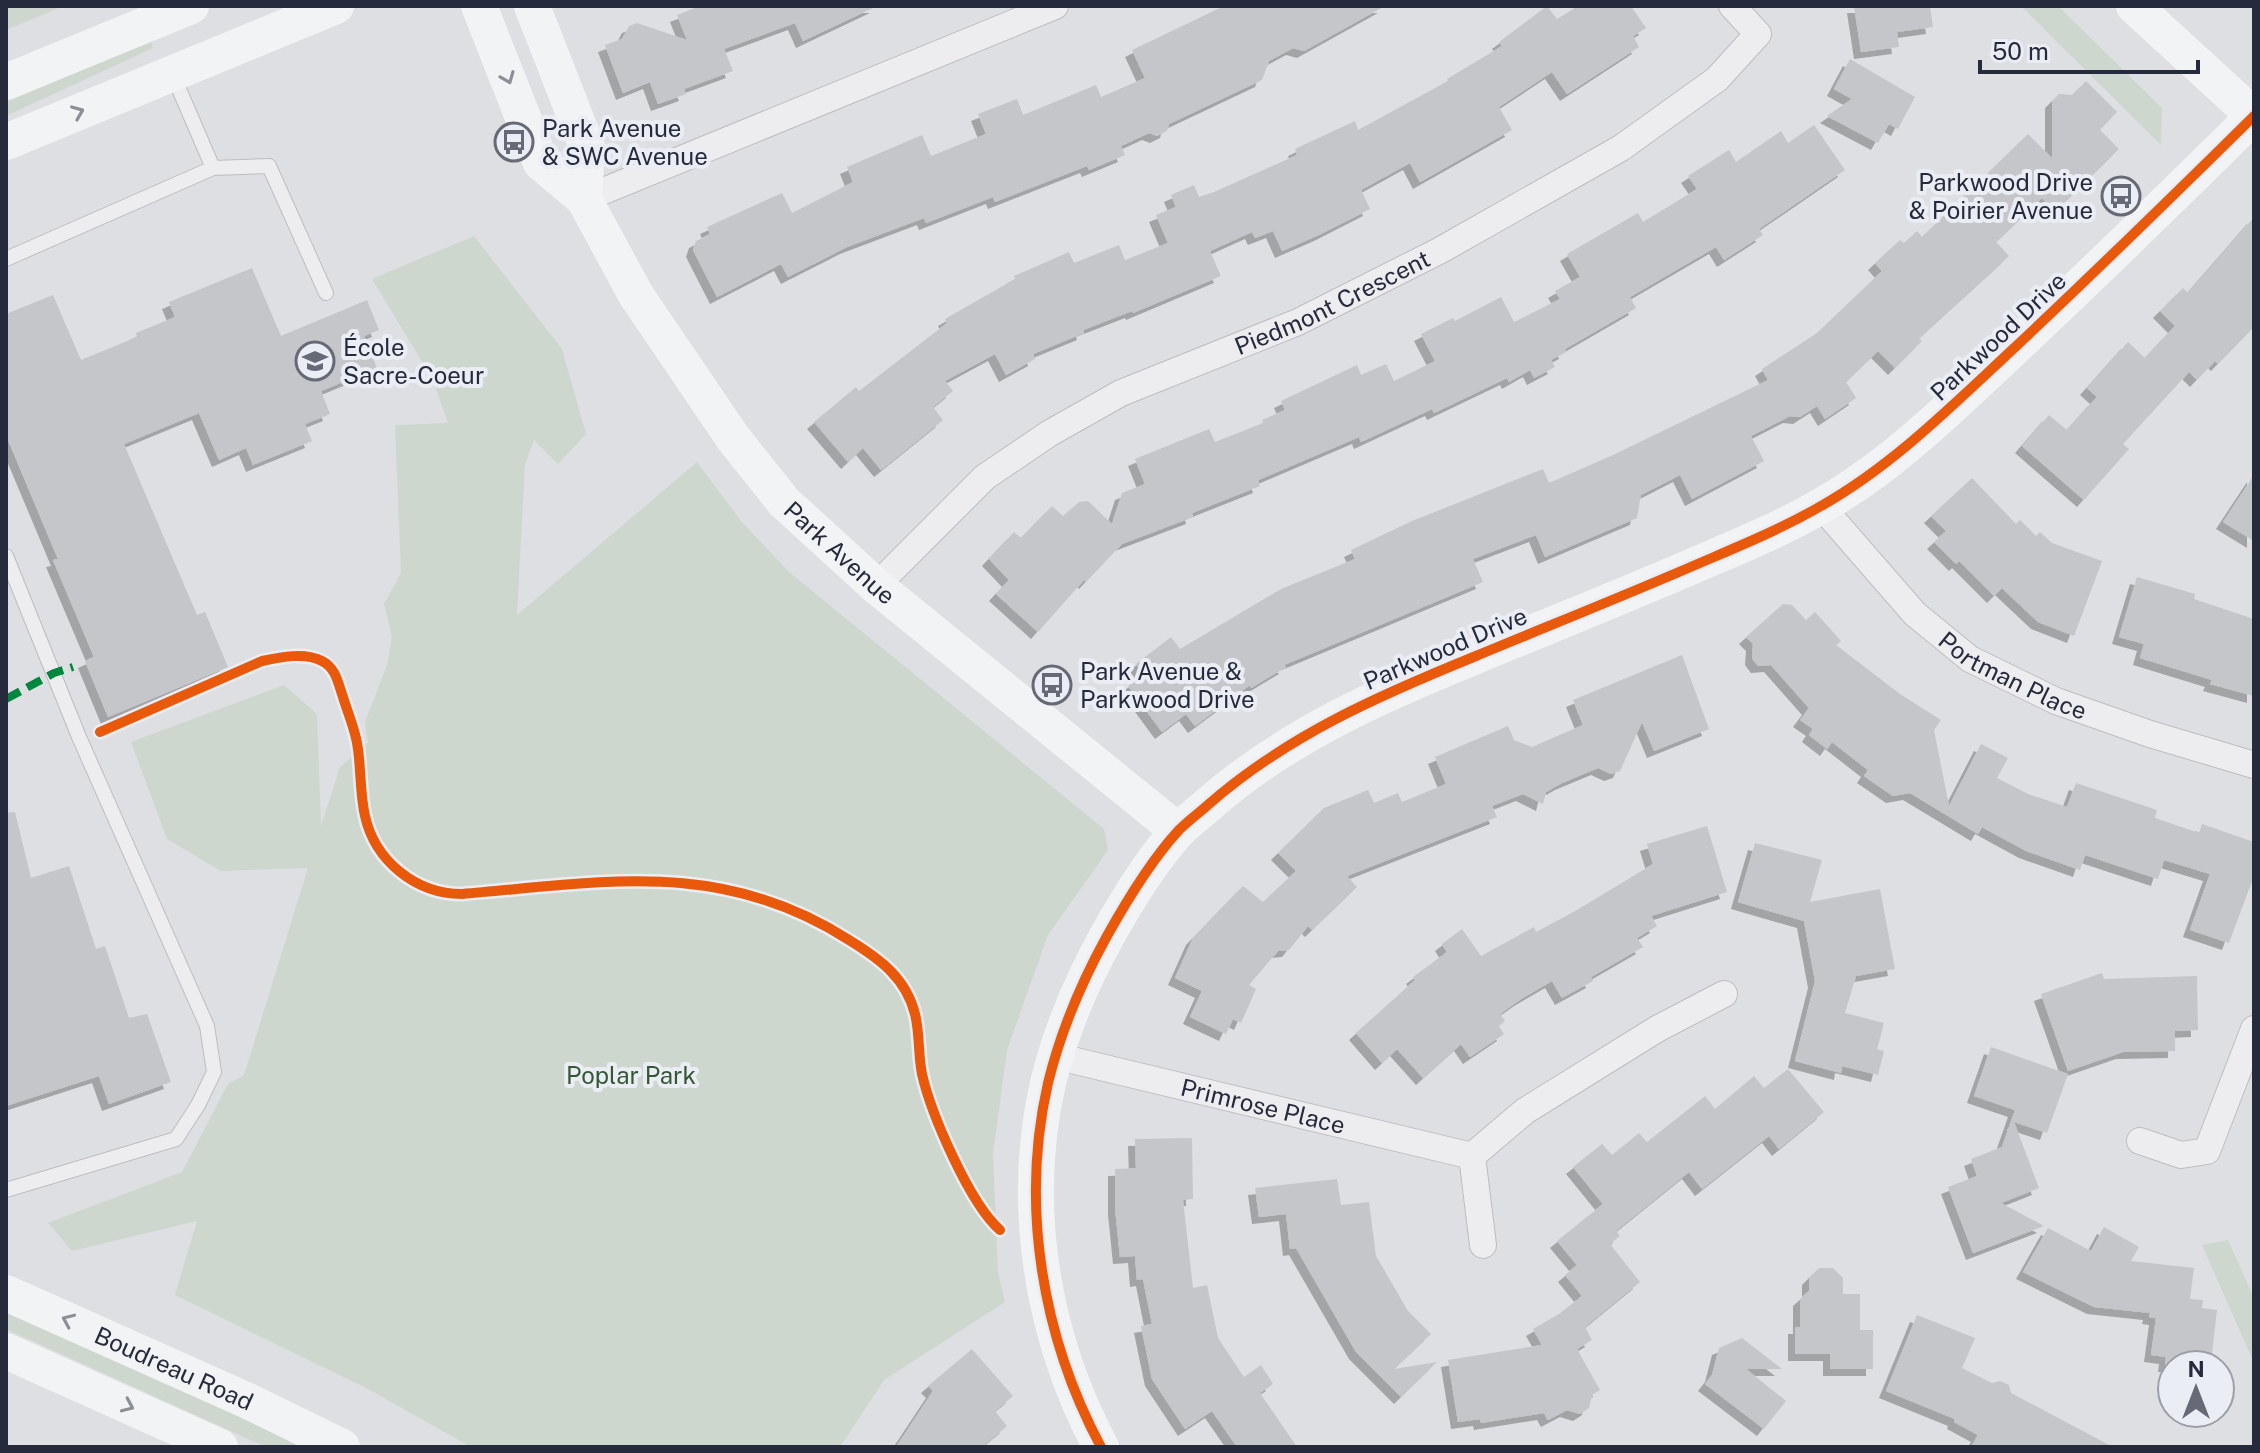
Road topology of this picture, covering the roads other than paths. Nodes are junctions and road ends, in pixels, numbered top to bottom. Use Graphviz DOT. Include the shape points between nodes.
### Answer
graph roads {
  1 [pos="191,6"];
  2 [pos="336,6"];
  3 [pos="479,6"];
  4 [pos="532,6"];
  5 [pos="1055,6"];
  6 [pos="1732,6"];
  7 [pos="2134,6"];
  8 [pos="172,75"];
  9 [pos="6,82"];
  10 [pos="2254,116"];
  11 [pos="6,142"];
  12 [pos="213,168"];
  13 [pos="584,199"];
  14 [pos="6,259"];
  15 [pos="326,293"];
  16 [pos="1821,506"];
  17 [pos="6,556"];
  18 [pos="876,586"];
  19 [pos="2254,765"];
  20 [pos="1178,831"];
  21 [pos="1724,994"];
  22 [pos="2254,1029"];
  23 [pos="1055,1056"];
  24 [pos="2140,1141"];
  25 [pos="1472,1156"];
  26 [pos="6,1190"];
  27 [pos="1483,1245"];
  28 [pos="6,1293"];
  29 [pos="6,1351"];
  30 [pos="220,1447"];
  31 [pos="342,1447"];
  32 [pos="1101,1447"];
  1 -- 9 [label="street"];
  2 -- 8 [label="street"];
  3 -- 13 [label="street, Park Avenue, one-way" via="541,163"];
  4 -- 13 [label="street" via="587,147"];
  5 -- 13 [label="street"];
  6 -- 18 [label="street, Piedmont Crescent" via="1758,34 1717,79 1621,148 1439,251 1298,322 1121,393 1050,433 985,477"];
  7 -- 10 [label="street"];
  11 -- 8 [label="street, one-way"];
  8 -- 12 [label="lane"];
  10 -- 16 [label="street, Parkwood Drive" via="1938,419"];
  12 -- 14 [label="lane"];
  12 -- 15 [label="lane" via="269,166"];
  13 -- 18 [label="street, Park Avenue" via="636,295 733,438 784,502"];
  16 -- 19 [label="street, Portman Place" via="1915,614 1970,659 2056,701"];
  16 -- 20 [label="street, Parkwood Drive" via="1625,595 1379,695 1308,732 1243,775"];
  17 -- 26 [label="lane" via="79,737 207,1026 214,1072 176,1139"];
  18 -- 20 [label="street, Park Avenue"];
  20 -- 23 [label="street, Parkwood Drive" via="1125,904 1087,972"];
  21 -- 25 [label="street" via="1525,1111"];
  22 -- 24 [label="street" via="2207,1151 2181,1155"];
  23 -- 25 [label="street, Primrose Place"];
  23 -- 32 [label="street, Parkwood Drive" via="1036,1181 1041,1262 1065,1366"];
  25 -- 27 [label="street"];
  31 -- 28 [label="street, Boudreau Road, one-way"];
  29 -- 30 [label="street, one-way"];
}
